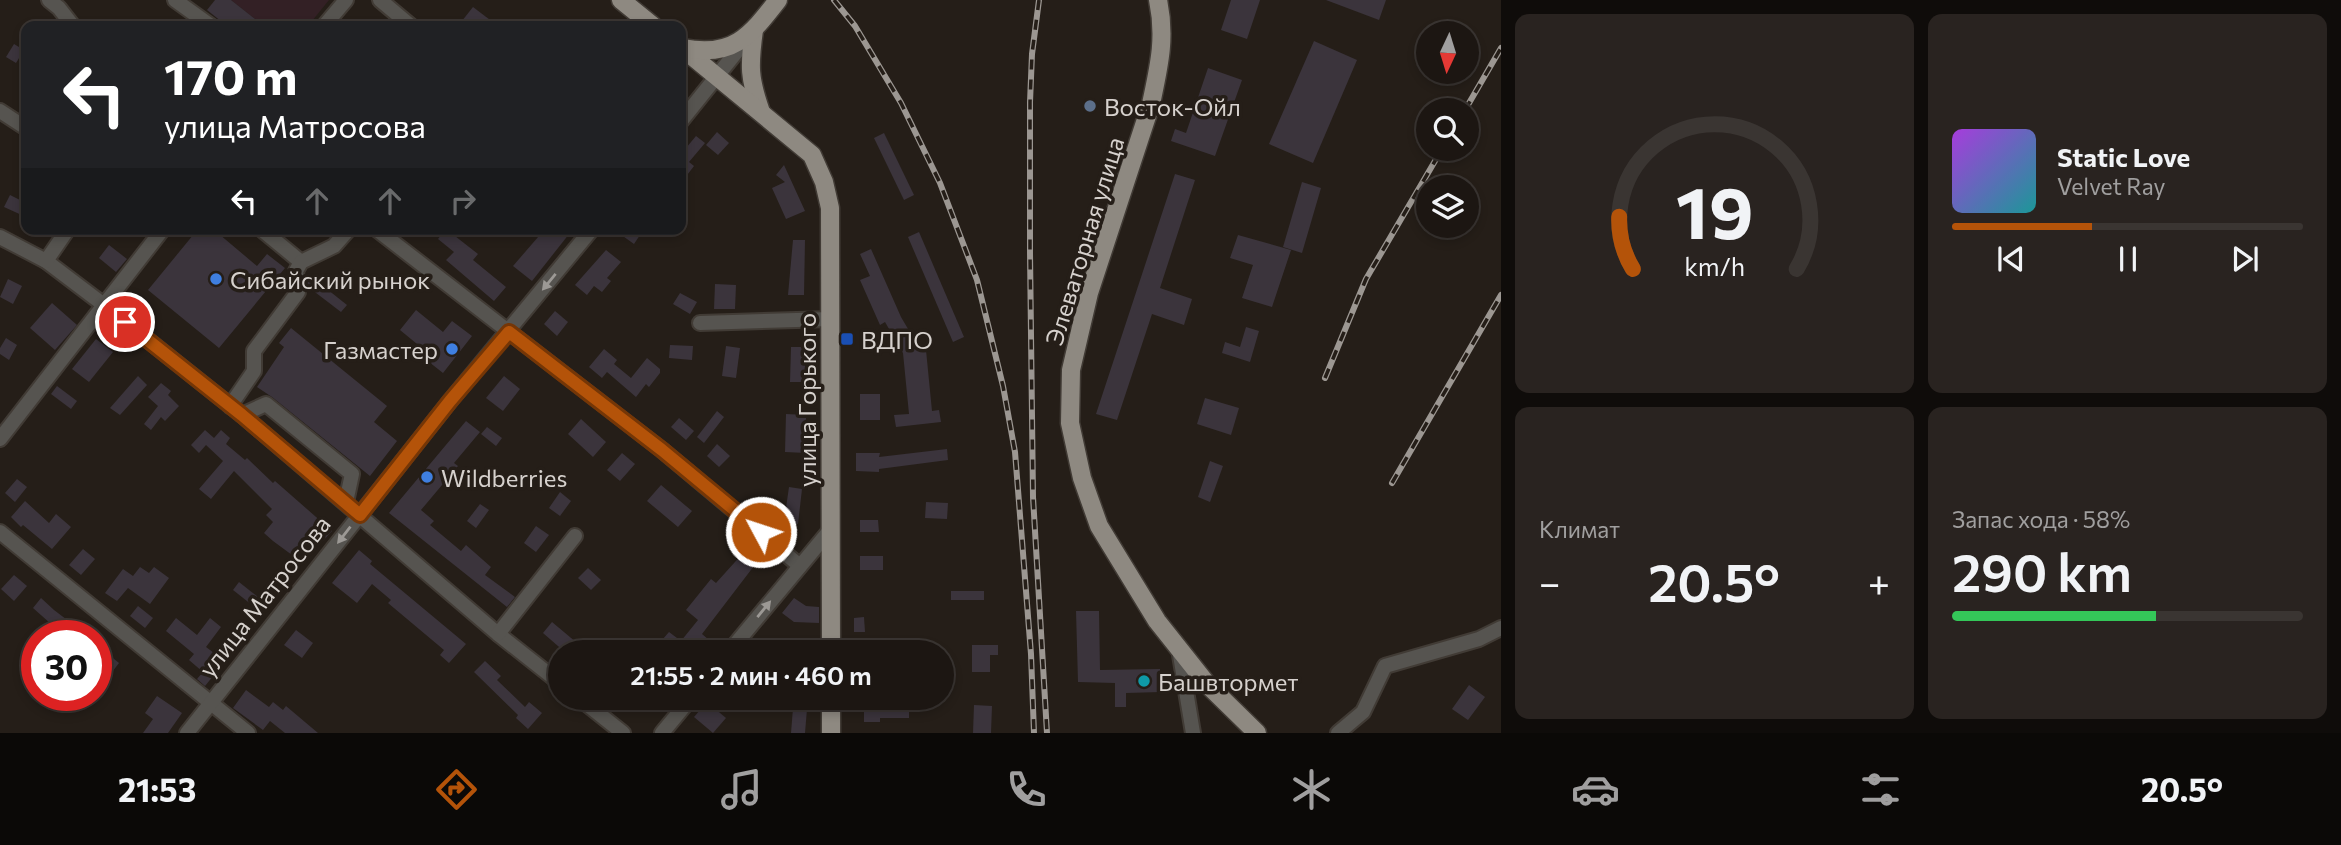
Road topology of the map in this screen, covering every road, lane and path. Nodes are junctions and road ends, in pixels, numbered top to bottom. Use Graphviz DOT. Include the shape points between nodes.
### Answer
graph roads {
  1 [pos="49,0"];
  2 [pos="175,0"];
  3 [pos="346,0"];
  4 [pos="380,0"];
  5 [pos="621,0"];
  6 [pos="778,0"];
  7 [pos="1158,0"];
  8 [pos="69,21"];
  9 [pos="204,21"];
  10 [pos="328,21"];
  11 [pos="405,21"];
  12 [pos="647,21"];
  13 [pos="754,30"];
  14 [pos="686,48"];
  15 [pos="686,51"];
  16 [pos="717,76"];
  17 [pos="0,111"];
  18 [pos="761,112"];
  19 [pos="686,115"];
  20 [pos="21,125"];
  21 [pos="64,235"];
  22 [pos="158,235"];
  23 [pos="268,235"];
  24 [pos="344,235"];
  25 [pos="384,235"];
  26 [pos="587,235"];
  27 [pos="0,237"];
  28 [pos="46,261"];
  29 [pos="301,262"];
  30 [pos="104,305"];
  31 [pos="831,319"];
  32 [pos="700,323"];
  33 [pos="509,332"];
  34 [pos="230,406"];
  35 [pos="242,415"];
  36 [pos="306,437"];
  37 [pos="0,439"];
  38 [pos="292,457"];
  39 [pos="346,502"];
  40 [pos="360,515"];
  41 [pos="831,529"];
  42 [pos="0,533"];
  43 [pos="575,536"];
  44 [pos="800,566"];
  45 [pos="1501,628"];
  46 [pos="498,634"];
  47 [pos="740,640"];
  48 [pos="831,640"];
  49 [pos="1179,648"];
  50 [pos="548,674"];
  51 [pos="211,703"];
  52 [pos="594,710"];
  53 [pos="681,710"];
  54 [pos="831,710"];
  55 [pos="187,733"];
  56 [pos="248,733"];
  57 [pos="623,733"];
  58 [pos="662,733"];
  59 [pos="831,733"];
  60 [pos="1193,733"];
  61 [pos="1257,733"];
  62 [pos="1338,733"];
  1 -- 8 [label="street"];
  2 -- 9 [label="street"];
  3 -- 10 [label="street"];
  4 -- 11 [label="street"];
  5 -- 12 [label="main road"];
  6 -- 13 [label="main road"];
  7 -- 49 [label="main road, Элеваторная улица" via="1163,46 1151,104 1089,293 1072,370 1070,423 1099,526 1157,621"];
  13 -- 14 [label="main road" via="727,48 705,52"];
  13 -- 16 [label="street"];
  13 -- 18 [label="main road" via="751,83"];
  15 -- 16 [label="main road"];
  16 -- 18 [label="main road"];
  16 -- 19 [label="street"];
  17 -- 20 [label="street"];
  18 -- 31 [label="main road, улица Горького" via="812,155 824,182 831,208"];
  21 -- 28 [label="street"];
  22 -- 30 [label="street"];
  23 -- 29 [label="street"];
  24 -- 29 [label="street" via="334,246"];
  25 -- 33 [label="street"];
  26 -- 33 [label="street, улица Матросова, one-way"];
  27 -- 28 [label="street"];
  28 -- 30 [label="street"];
  29 -- 34 [label="street" via="296,271 298,292 254,351 254,371"];
  30 -- 34 [label="street"];
  30 -- 37 [label="street"];
  31 -- 32 [label="street"];
  31 -- 41 [label="main road, улица Горького"];
  33 -- 40 [label="street, улица Матросова"];
  33 -- 44 [label="street" via="662,450"];
  34 -- 35 [label="street"];
  35 -- 36 [label="street" via="266,404"];
  35 -- 38 [label="street"];
  36 -- 38 [label="street"];
  36 -- 39 [label="street" via="352,474"];
  38 -- 39 [label="street"];
  39 -- 40 [label="street"];
  40 -- 46 [label="street"];
  40 -- 51 [label="street, улица Матросова, one-way"];
  41 -- 44 [label="street"];
  41 -- 48 [label="main road, улица Горького"];
  42 -- 51 [label="street"];
  43 -- 46 [label="street"];
  47 -- 44 [label="street, one-way"];
  45 -- 62 [label="street" via="1479,639 1385,666 1363,712"];
  46 -- 50 [label="street"];
  49 -- 60 [label="street"];
  49 -- 61 [label="main road, Элеваторная улица" via="1207,684"];
  51 -- 55 [label="street, улица Матросова"];
  51 -- 56 [label="street"];
  52 -- 57 [label="street"];
  53 -- 58 [label="street"];
  54 -- 59 [label="main road"];
}
